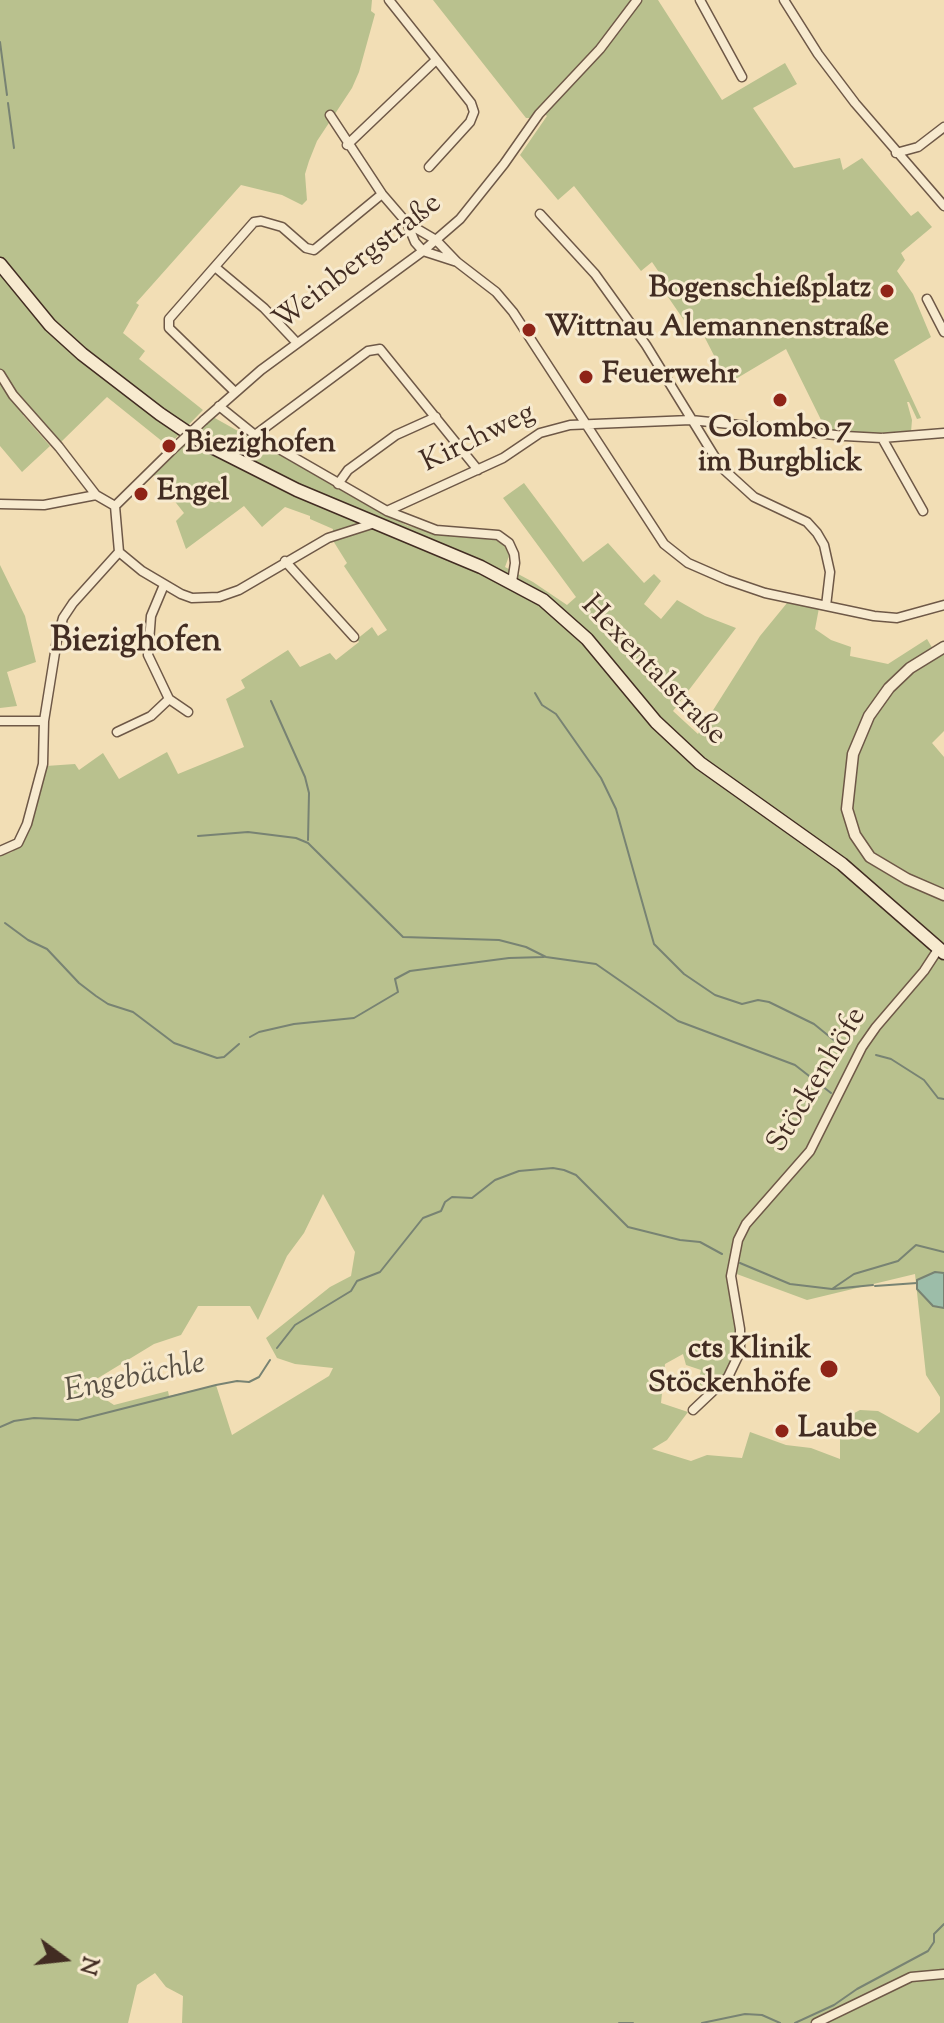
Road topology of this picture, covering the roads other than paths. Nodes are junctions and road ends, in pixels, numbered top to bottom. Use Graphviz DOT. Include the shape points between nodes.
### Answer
graph roads {
  1 [pos="389,0"];
  2 [pos="637,0"];
  3 [pos="700,0"];
  4 [pos="784,0"];
  5 [pos="436,60"];
  6 [pos="742,77"];
  7 [pos="330,115"];
  8 [pos="944,127"];
  9 [pos="347,145"];
  10 [pos="896,153"];
  11 [pos="429,167"];
  12 [pos="382,194"];
  13 [pos="944,206"];
  14 [pos="540,214"];
  15 [pos="407,223"];
  16 [pos="436,240"];
  17 [pos="423,251"];
  18 [pos="457,262"];
  19 [pos="1,267"];
  20 [pos="215,267"];
  21 [pos="927,299"];
  22 [pos="944,332"];
  23 [pos="297,343"];
  24 [pos="0,374"];
  25 [pos="235,392"];
  26 [pos="219,406"];
  27 [pos="436,417"];
  28 [pos="691,420"];
  29 [pos="587,425"];
  30 [pos="944,433"];
  31 [pos="255,435"];
  32 [pos="882,438"];
  33 [pos="478,470"];
  34 [pos="338,484"];
  35 [pos="96,495"];
  36 [pos="0,504"];
  37 [pos="115,506"];
  38 [pos="387,511"];
  39 [pos="923,511"];
  40 [pos="376,523"];
  41 [pos="119,552"];
  42 [pos="285,561"];
  43 [pos="512,582"];
  44 [pos="164,585"];
  45 [pos="944,605"];
  46 [pos="826,606"];
  47 [pos="354,637"];
  48 [pos="944,647"];
  49 [pos="169,699"];
  50 [pos="188,712"];
  51 [pos="0,721"];
  52 [pos="44,721"];
  53 [pos="117,732"];
  54 [pos="0,851"];
  55 [pos="944,895"];
  56 [pos="942,948"];
  57 [pos="693,1410"];
  58 [pos="944,1974"];
  59 [pos="816,2023"];
  1 -- 5 [label="street"];
  2 -- 16 [label="street, Weinbergstraße" via="539,114 471,207"];
  3 -- 6 [label="street"];
  4 -- 10 [label="street" via="818,54"];
  5 -- 9 [label="street"];
  5 -- 11 [label="street" via="474,112"];
  7 -- 9 [label="street"];
  8 -- 10 [label="street" via="918,147"];
  9 -- 12 [label="street"];
  10 -- 13 [label="street"];
  12 -- 15 [label="street"];
  12 -- 20 [label="street" via="314,250 282,227 254,222"];
  14 -- 28 [label="street" via="595,274"];
  15 -- 16 [label="street"];
  15 -- 17 [label="street"];
  16 -- 17 [label="street, Weinbergstraße"];
  16 -- 18 [label="street"];
  17 -- 18 [label="street"];
  17 -- 23 [label="street, Weinbergstraße"];
  18 -- 29 [label="street" via="513,312"];
  19 -- 40 [label="main road, Hexentalstraße" via="50,325 160,414 234,460"];
  20 -- 23 [label="street"];
  20 -- 25 [label="street" via="167,323"];
  21 -- 22 [label="street"];
  23 -- 25 [label="street, Weinbergstraße"];
  24 -- 35 [label="street"];
  25 -- 26 [label="street, Weinbergstraße"];
  26 -- 31 [label="street"];
  26 -- 37 [label="street, Weinbergstraße, bridge"];
  27 -- 31 [label="street" via="377,349"];
  27 -- 33 [label="street"];
  27 -- 34 [label="street" via="396,435 348,470"];
  28 -- 29 [label="street, Kirchweg"];
  28 -- 32 [label="street, Kirchweg"];
  28 -- 46 [label="street" via="721,467 743,489 807,522 817,533 830,572"];
  29 -- 33 [label="street, Kirchweg" via="540,433"];
  29 -- 46 [label="street" via="664,544 688,563 765,593"];
  30 -- 32 [label="street, Kirchweg"];
  31 -- 34 [label="street"];
  32 -- 39 [label="street"];
  33 -- 38 [label="street, Kirchweg"];
  34 -- 38 [label="street"];
  35 -- 36 [label="street" via="44,505"];
  35 -- 37 [label="street"];
  37 -- 41 [label="street"];
  38 -- 43 [label="street" via="436,530 498,535 514,554"];
  40 -- 42 [label="street" via="328,538"];
  40 -- 43 [label="main road, Hexentalstraße"];
  41 -- 44 [label="street"];
  41 -- 52 [label="street" via="63,618"];
  42 -- 44 [label="street" via="219,597 192,598"];
  42 -- 47 [label="street"];
  43 -- 56 [label="main road, Hexentalstraße" via="567,619 656,722 700,763 842,864"];
  44 -- 49 [label="street" via="151,616 148,655"];
  45 -- 46 [label="street" via="897,618"];
  48 -- 55 [label="street" via="889,688 869,716 853,754 847,809 855,835 870,857"];
  49 -- 50 [label="street"];
  49 -- 53 [label="street" via="151,716"];
  51 -- 52 [label="street"];
  52 -- 54 [label="street" via="43,764 27,824 18,843"];
  56 -- 57 [label="street, Stöckenhöfe" via="862,1047 810,1151 746,1224 731,1276 740,1352 728,1377"];
  58 -- 59 [label="street" via="911,1977"];
}
